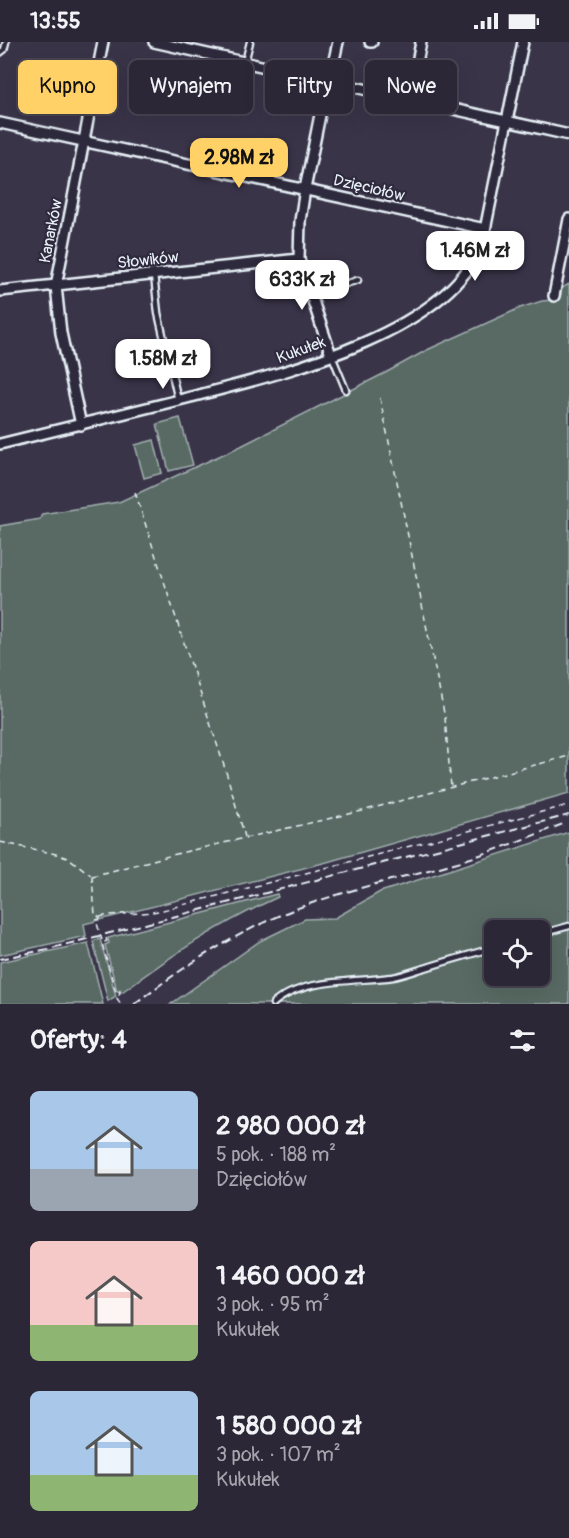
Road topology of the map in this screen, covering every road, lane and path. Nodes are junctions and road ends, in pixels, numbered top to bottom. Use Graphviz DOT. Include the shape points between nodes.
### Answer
graph roads {
  1 [pos="6,42"];
  2 [pos="103,42"];
  3 [pos="154,42"];
  4 [pos="250,42"];
  5 [pos="338,42"];
  6 [pos="421,42"];
  7 [pos="521,42"];
  8 [pos="0,53"];
  9 [pos="236,60"];
  10 [pos="246,60"];
  11 [pos="333,60"];
  12 [pos="418,60"];
  13 [pos="457,110"];
  14 [pos="321,114"];
  15 [pos="507,121"];
  16 [pos="0,123"];
  17 [pos="569,135"];
  18 [pos="84,141"];
  19 [pos="305,189"];
  20 [pos="569,219"];
  21 [pos="485,229"];
  22 [pos="299,259"];
  23 [pos="154,275"];
  24 [pos="358,280"];
  25 [pos="56,285"];
  26 [pos="0,291"];
  27 [pos="311,295"];
  28 [pos="554,296"];
  29 [pos="331,355"];
  30 [pos="346,390"];
  31 [pos="380,398"];
  32 [pos="178,400"];
  33 [pos="81,425"];
  34 [pos="0,444"];
  35 [pos="135,492"];
  36 [pos="569,756"];
  37 [pos="451,788"];
  38 [pos="569,805"];
  39 [pos="245,838"];
  40 [pos="0,842"];
  41 [pos="92,876"];
  42 [pos="100,917"];
  43 [pos="569,926"];
  44 [pos="550,931"];
  45 [pos="484,950"];
  46 [pos="121,1004"];
  47 [pos="273,1004"];
  1 -- 8 [label="lane"];
  2 -- 18 [label="street, Kanarków"];
  3 -- 9 [label="street"];
  4 -- 10 [label="lane"];
  5 -- 11 [label="street"];
  6 -- 12 [label="street"];
  7 -- 15 [label="street, Kukułek"];
  13 -- 15 [label="street"];
  14 -- 19 [label="street"];
  15 -- 17 [label="street"];
  15 -- 21 [label="street, Kukułek"];
  16 -- 18 [label="street, Dzięciołów"];
  18 -- 19 [label="street, Dzięciołów"];
  18 -- 25 [label="street, Kanarków"];
  19 -- 21 [label="street, Dzięciołów"];
  19 -- 22 [label="street"];
  20 -- 28 [label="street"];
  21 -- 29 [label="street, Kukułek" via="479,252 468,270 445,293 396,327"];
  22 -- 23 [label="street, Słowików"];
  22 -- 27 [label="street"];
  23 -- 25 [label="street, Słowików"];
  23 -- 32 [label="lane" via="158,313"];
  24 -- 27 [label="lane"];
  25 -- 26 [label="street, Słowików"];
  25 -- 33 [label="street, Kanarków" via="61,333"];
  27 -- 29 [label="street"];
  29 -- 30 [label="lane"];
  29 -- 32 [label="street, Kukułek" via="268,378"];
  31 -- 37 [label="path" via="445,718"];
  32 -- 33 [label="street, Kukułek"];
  33 -- 34 [label="street, Kukułek"];
  35 -- 39 [label="path"];
  36 -- 37 [label="path"];
  37 -- 39 [label="path"];
  38 -- 42 [label="path" via="151,913"];
  39 -- 41 [label="path"];
  40 -- 41 [label="path" via="70,859"];
  41 -- 42 [label="path" via="93,907"];
  42 -- 46 [label="path" via="96,920 102,940 107,941 102,943"];
  43 -- 44 [label="lane"];
  45 -- 47 [label="lane" via="394,977 321,984 280,997"];
}
